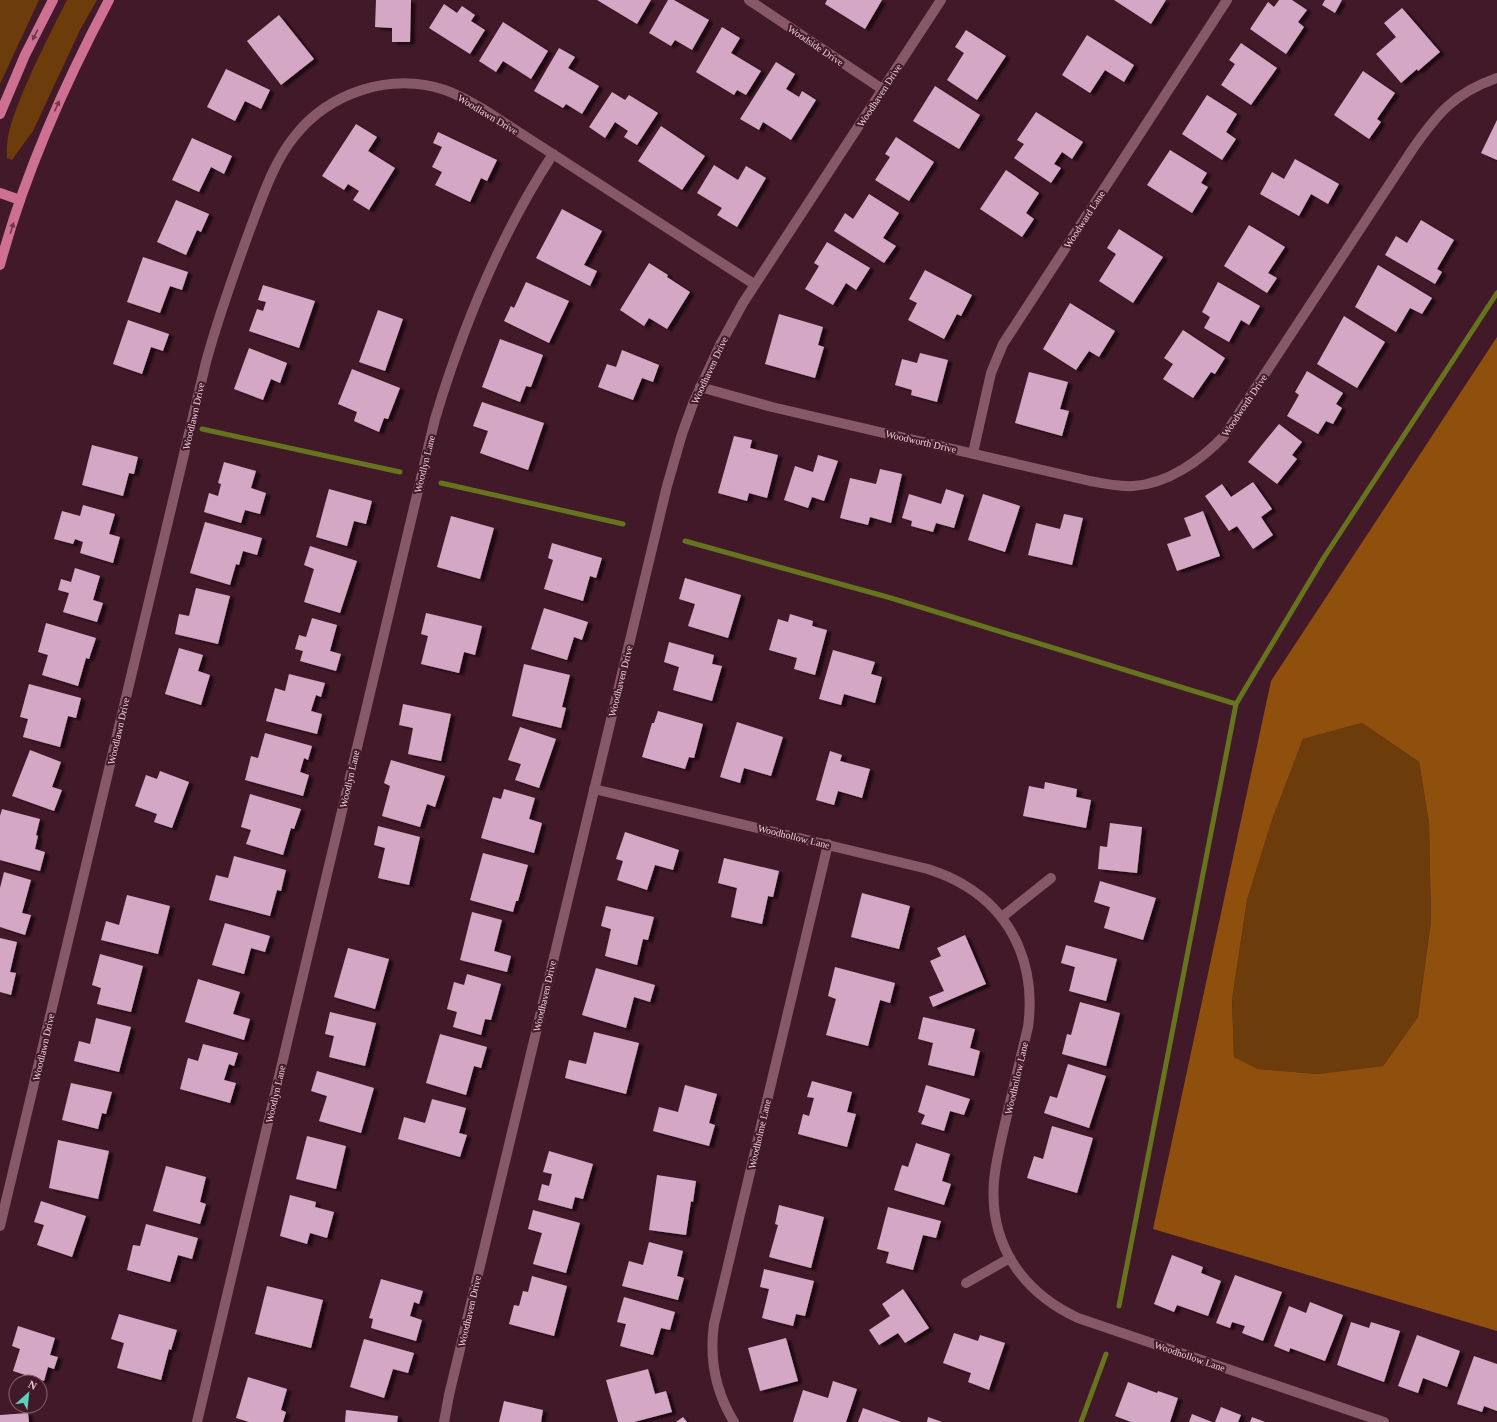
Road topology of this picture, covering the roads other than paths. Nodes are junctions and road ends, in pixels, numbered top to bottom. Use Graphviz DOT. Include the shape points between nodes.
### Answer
graph roads {
  1 [pos="53,0"];
  2 [pos="109,0"];
  3 [pos="749,0"];
  4 [pos="941,0"];
  5 [pos="1227,0"];
  6 [pos="1497,78"];
  7 [pos="882,89"];
  8 [pos="0,114"];
  9 [pos="553,154"];
  10 [pos="0,193"];
  11 [pos="20,200"];
  12 [pos="0,265"];
  13 [pos="754,284"];
  14 [pos="700,387"];
  15 [pos="973,453"];
  16 [pos="594,788"];
  17 [pos="828,844"];
  18 [pos="1051,878"];
  19 [pos="1002,916"];
  20 [pos="0,1226"];
  21 [pos="1010,1258"];
  22 [pos="966,1283"];
  23 [pos="197,1422"];
  24 [pos="444,1422"];
  25 [pos="734,1422"];
  26 [pos="1384,1422"];
  1 -- 8 [label="main road, one-way" via="25,55"];
  11 -- 2 [label="main road, one-way" via="45,134 82,51"];
  3 -- 7 [label="street, Woodside Drive"];
  4 -- 7 [label="street, Woodhaven Drive"];
  5 -- 15 [label="street, Woodward Lane" via="1008,334 991,372"];
  6 -- 15 [label="street, Woodworth Drive" via="1462,94 1433,120 1232,424 1216,445 1194,462 1159,480 1142,485 1120,486"];
  7 -- 13 [label="street, Woodhaven Drive"];
  9 -- 13 [label="street, Woodlawn Drive"];
  9 -- 20 [label="street, Woodlawn Drive" via="457,95 404,83 367,88 335,102 301,128 282,156 231,278 206,362"];
  9 -- 23 [label="street, Woodlyn Lane" via="524,200 485,280 457,349 435,419"];
  10 -- 11 [label="main road"];
  12 -- 11 [label="main road, one-way"];
  13 -- 14 [label="street, Woodhaven Drive" via="732,321"];
  14 -- 15 [label="street, Woodworth Drive" via="772,407"];
  14 -- 16 [label="street, Woodhaven Drive" via="682,434 667,486"];
  16 -- 17 [label="street, Woodhollow Lane"];
  16 -- 24 [label="street, Woodhaven Drive"];
  17 -- 19 [label="street, Woodhollow Lane" via="940,873 975,891"];
  17 -- 25 [label="street, Woodholme Lane" via="713,1336 712,1360 717,1387"];
  18 -- 19 [label="street"];
  19 -- 21 [label="street, Woodhollow Lane" via="1015,937 1023,958 1028,976 1030,1001 1028,1027 994,1179 996,1218"];
  21 -- 22 [label="street"];
  21 -- 26 [label="street, Woodhollow Lane" via="1037,1292 1056,1307 1078,1318"];
}
